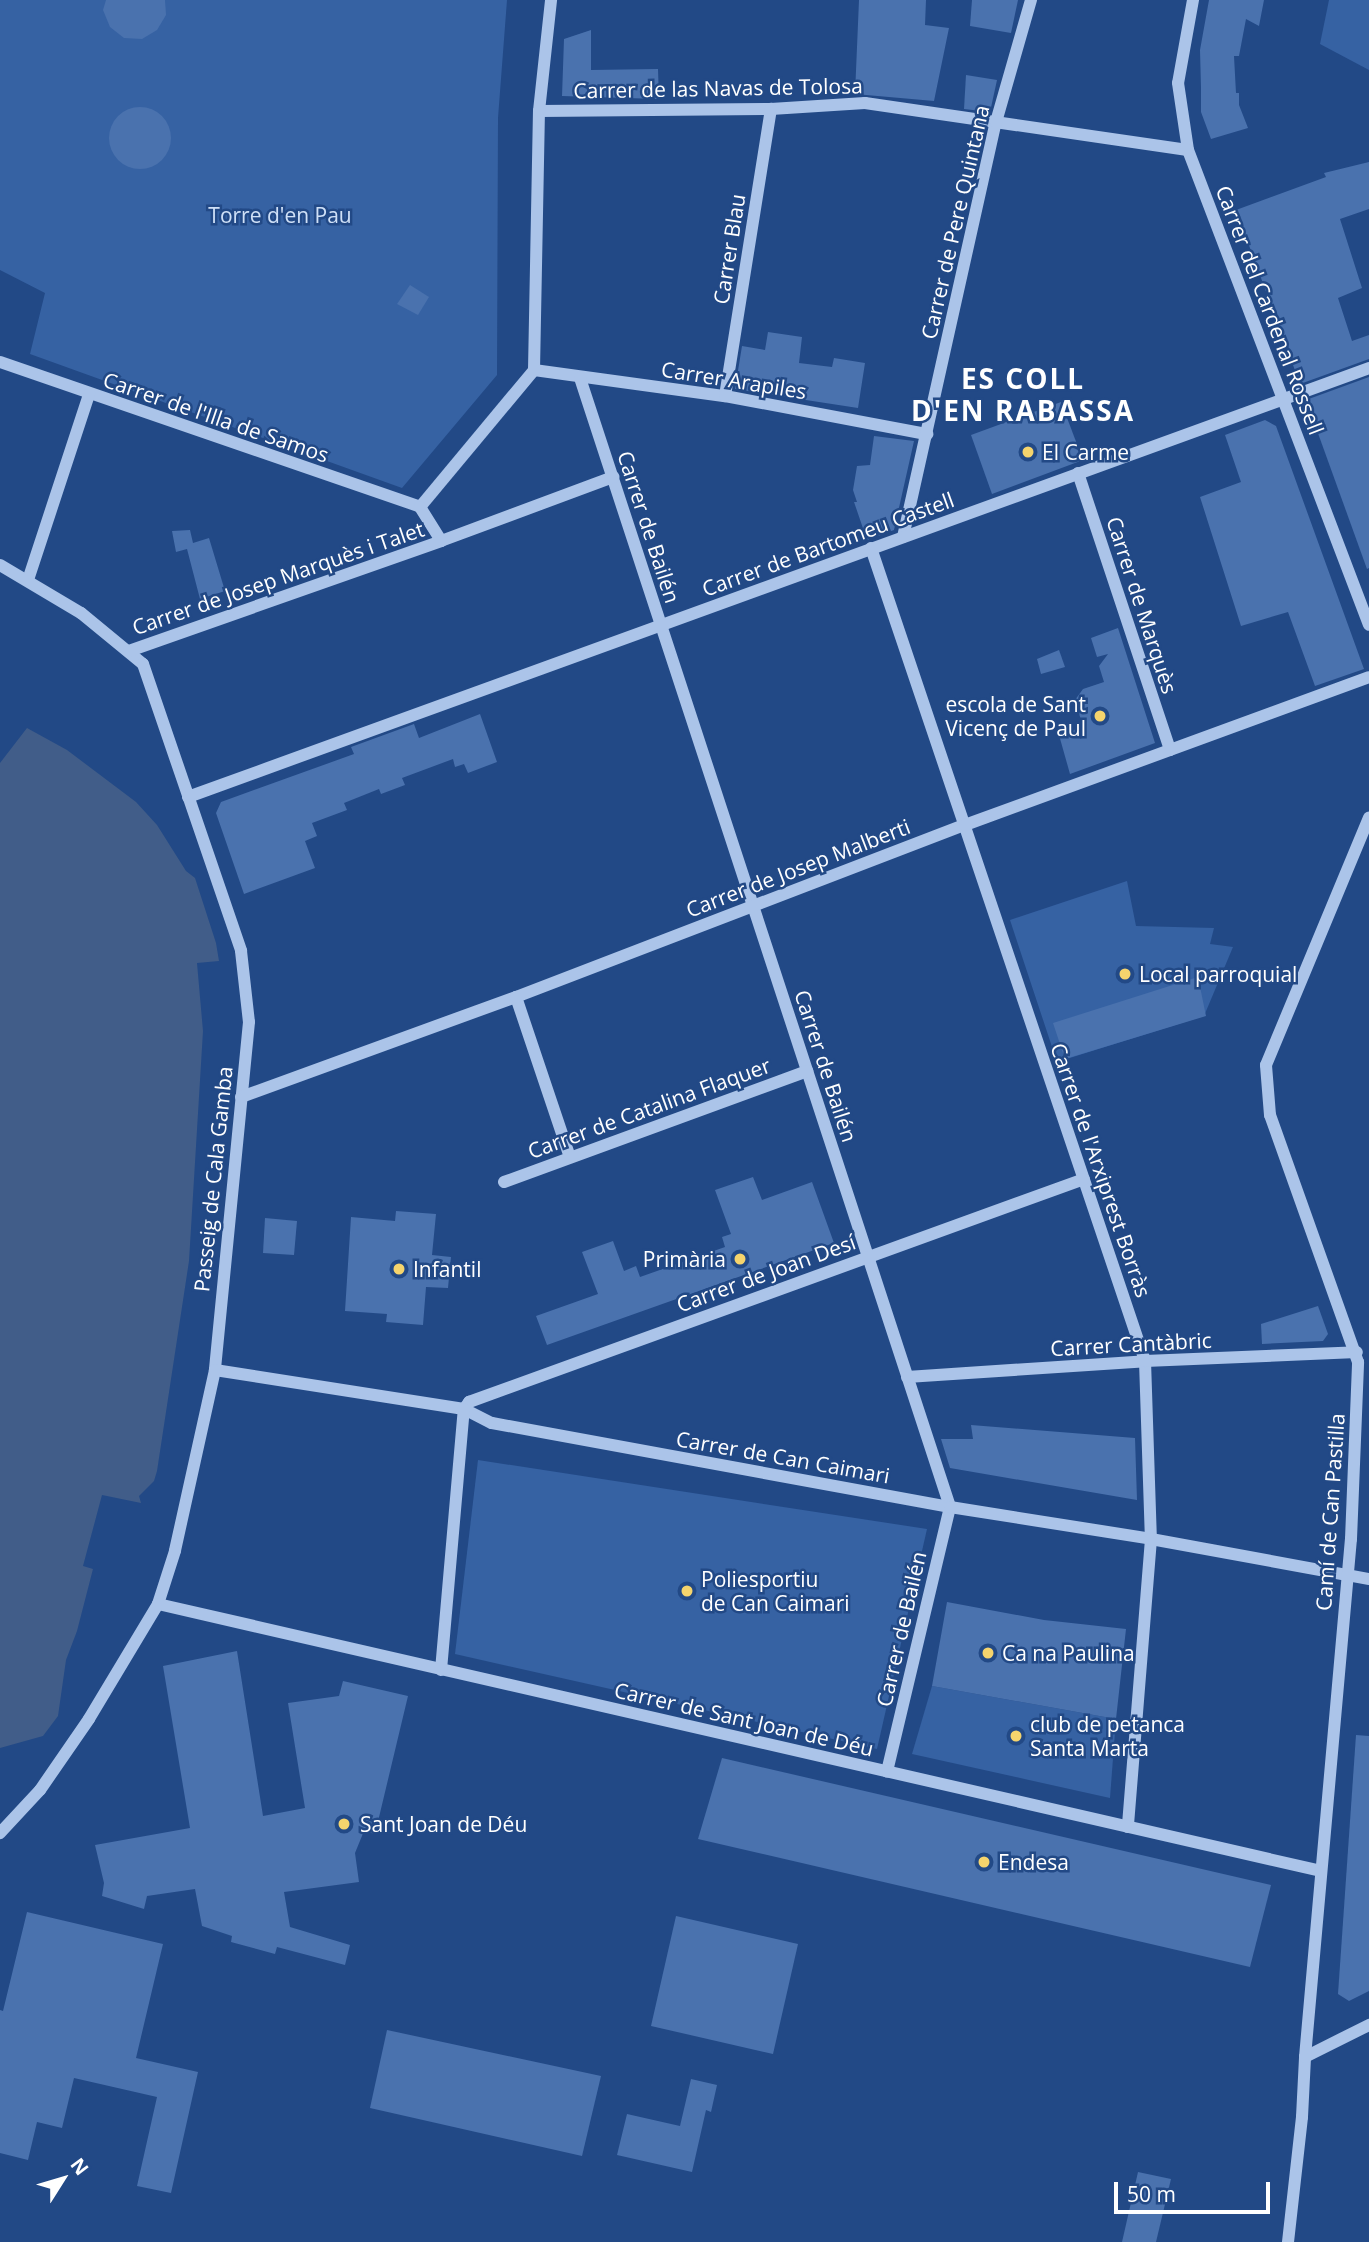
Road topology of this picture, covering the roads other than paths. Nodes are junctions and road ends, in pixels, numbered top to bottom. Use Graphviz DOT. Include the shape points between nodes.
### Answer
graph roads {
  1 [pos="551,0"];
  2 [pos="1031,0"];
  3 [pos="1192,0"];
  4 [pos="771,109"];
  5 [pos="539,111"];
  6 [pos="996,122"];
  7 [pos="1188,150"];
  8 [pos="0,362"];
  9 [pos="1369,368"];
  10 [pos="534,370"];
  11 [pos="580,378"];
  12 [pos="89,394"];
  13 [pos="725,396"];
  14 [pos="1284,398"];
  15 [pos="927,433"];
  16 [pos="1078,473"];
  17 [pos="613,477"];
  18 [pos="420,507"];
  19 [pos="903,537"];
  20 [pos="441,541"];
  21 [pos="872,548"];
  22 [pos="0,565"];
  23 [pos="28,580"];
  24 [pos="661,625"];
  25 [pos="1369,625"];
  26 [pos="129,650"];
  27 [pos="1369,677"];
  28 [pos="1170,750"];
  29 [pos="188,797"];
  30 [pos="1369,818"];
  31 [pos="965,825"];
  32 [pos="753,905"];
  33 [pos="516,997"];
  34 [pos="807,1071"];
  35 [pos="240,1097"];
  36 [pos="570,1157"];
  37 [pos="1084,1179"];
  38 [pos="505,1182"];
  39 [pos="868,1256"];
  40 [pos="1361,1360"];
  41 [pos="1145,1361"];
  42 [pos="215,1370"];
  43 [pos="907,1377"];
  44 [pos="464,1409"];
  45 [pos="950,1507"];
  46 [pos="1151,1539"];
  47 [pos="1346,1576"];
  48 [pos="1369,1579"];
  49 [pos="158,1604"];
  50 [pos="441,1670"];
  51 [pos="887,1772"];
  52 [pos="1128,1827"];
  53 [pos="0,1833"];
  54 [pos="1321,1871"];
  55 [pos="1369,2025"];
  56 [pos="1305,2057"];
  57 [pos="1288,2242"];
  1 -- 5 [label="street"];
  2 -- 6 [label="street, Carrer de Pere Quintana"];
  3 -- 7 [label="street, Carrer del Cardenal Rossell" via="1178,83"];
  4 -- 5 [label="street, Carrer de las Navas de Tolosa"];
  4 -- 6 [label="street, Carrer de las Navas de Tolosa" via="865,103"];
  4 -- 13 [label="street, Carrer Blau"];
  5 -- 10 [label="street"];
  6 -- 7 [label="street, Carrer de las Navas de Tolosa"];
  6 -- 15 [label="street, Carrer de Pere Quintana"];
  7 -- 14 [label="street, Carrer del Cardenal Rossell"];
  8 -- 12 [label="street, Carrer de l'Illa de Samos"];
  9 -- 14 [label="street, Carrer de Bartomeu Castell"];
  10 -- 11 [label="street, Carrer Arapiles"];
  10 -- 18 [label="street"];
  11 -- 13 [label="street, Carrer Arapiles"];
  11 -- 17 [label="street, Carrer de Bailén"];
  12 -- 18 [label="street, Carrer de l'Illa de Samos"];
  12 -- 23 [label="street"];
  13 -- 15 [label="street, Carrer Arapiles"];
  14 -- 16 [label="street, Carrer de Bartomeu Castell"];
  14 -- 25 [label="street, Carrer del Cardenal Rossell"];
  15 -- 19 [label="street, Carrer de Pere Quintana"];
  16 -- 19 [label="street, Carrer de Bartomeu Castell"];
  16 -- 28 [label="street, Carrer de Marquès"];
  17 -- 20 [label="street, Carrer de Josep Marquès i Talet"];
  17 -- 24 [label="street, Carrer de Bailén"];
  18 -- 20 [label="street"];
  19 -- 21 [label="street, Carrer de Bartomeu Castell"];
  20 -- 26 [label="street, Carrer de Josep Marquès i Talet"];
  21 -- 24 [label="street, Carrer de Bartomeu Castell"];
  21 -- 31 [label="street, Carrer de l'Arxiprest Borràs"];
  22 -- 23 [label="street, Passeig de Cala Gamba"];
  23 -- 26 [label="street, Passeig de Cala Gamba"];
  24 -- 29 [label="street, Carrer de Bartomeu Castell"];
  24 -- 32 [label="street, Carrer de Bailén"];
  26 -- 29 [label="street, Passeig de Cala Gamba" via="143,664"];
  27 -- 28 [label="street, Carrer de Josep Malberti"];
  28 -- 31 [label="street, Carrer de Josep Malberti"];
  29 -- 35 [label="street, Passeig de Cala Gamba" via="241,951 249,1022"];
  30 -- 40 [label="street, Camí de Can Pastilla" via="1266,1065 1270,1115"];
  31 -- 32 [label="street, Carrer de Josep Malberti"];
  31 -- 37 [label="street, Carrer de l'Arxiprest Borràs"];
  32 -- 33 [label="street, Carrer de Josep Malberti"];
  32 -- 34 [label="street, Carrer de Bailén"];
  33 -- 35 [label="street, Carrer de Josep Malberti"];
  33 -- 36 [label="street"];
  34 -- 36 [label="street, Carrer de Catalina Flaquer"];
  34 -- 39 [label="street, Carrer de Bailén"];
  35 -- 42 [label="street, Passeig de Cala Gamba"];
  36 -- 38 [label="street, Carrer de Catalina Flaquer"];
  37 -- 39 [label="street, Carrer de Joan Desí"];
  37 -- 41 [label="street, Carrer de l'Arxiprest Borràs"];
  39 -- 43 [label="street, Carrer de Bailén"];
  39 -- 44 [label="street, Carrer de Joan Desí" via="469,1402"];
  40 -- 41 [label="street, Carrer Cantàbric"];
  40 -- 47 [label="street, Camí de Can Pastilla"];
  41 -- 43 [label="street, Carrer Cantàbric"];
  41 -- 46 [label="street, Carrer de l'Arxiprest Borràs"];
  42 -- 44 [label="street, Carrer de Can Caimari"];
  42 -- 49 [label="street, Passeig de Cala Gamba" via="175,1550"];
  43 -- 45 [label="street, Carrer de Bailén"];
  44 -- 45 [label="street, Carrer de Can Caimari" via="492,1423"];
  44 -- 50 [label="street"];
  45 -- 46 [label="street, Carrer de Can Caimari"];
  45 -- 51 [label="street, Carrer de Bailén"];
  46 -- 47 [label="street, Carrer de Can Caimari"];
  46 -- 52 [label="street, Carrer de l'Arxiprest Borràs"];
  47 -- 48 [label="street, Carrer de Can Caimari"];
  47 -- 54 [label="street, Camí de Can Pastilla"];
  49 -- 50 [label="street, Carrer de Sant Joan de Déu"];
  49 -- 53 [label="street, Passeig de Cala Gamba" via="89,1719 40,1790"];
  50 -- 51 [label="street, Carrer de Sant Joan de Déu"];
  51 -- 52 [label="street, Carrer de Sant Joan de Déu"];
  52 -- 54 [label="street, Carrer de Sant Joan de Déu"];
  54 -- 56 [label="street, Camí de Can Pastilla"];
  55 -- 56 [label="street"];
  56 -- 57 [label="street, Camí de Can Pastilla"];
}
